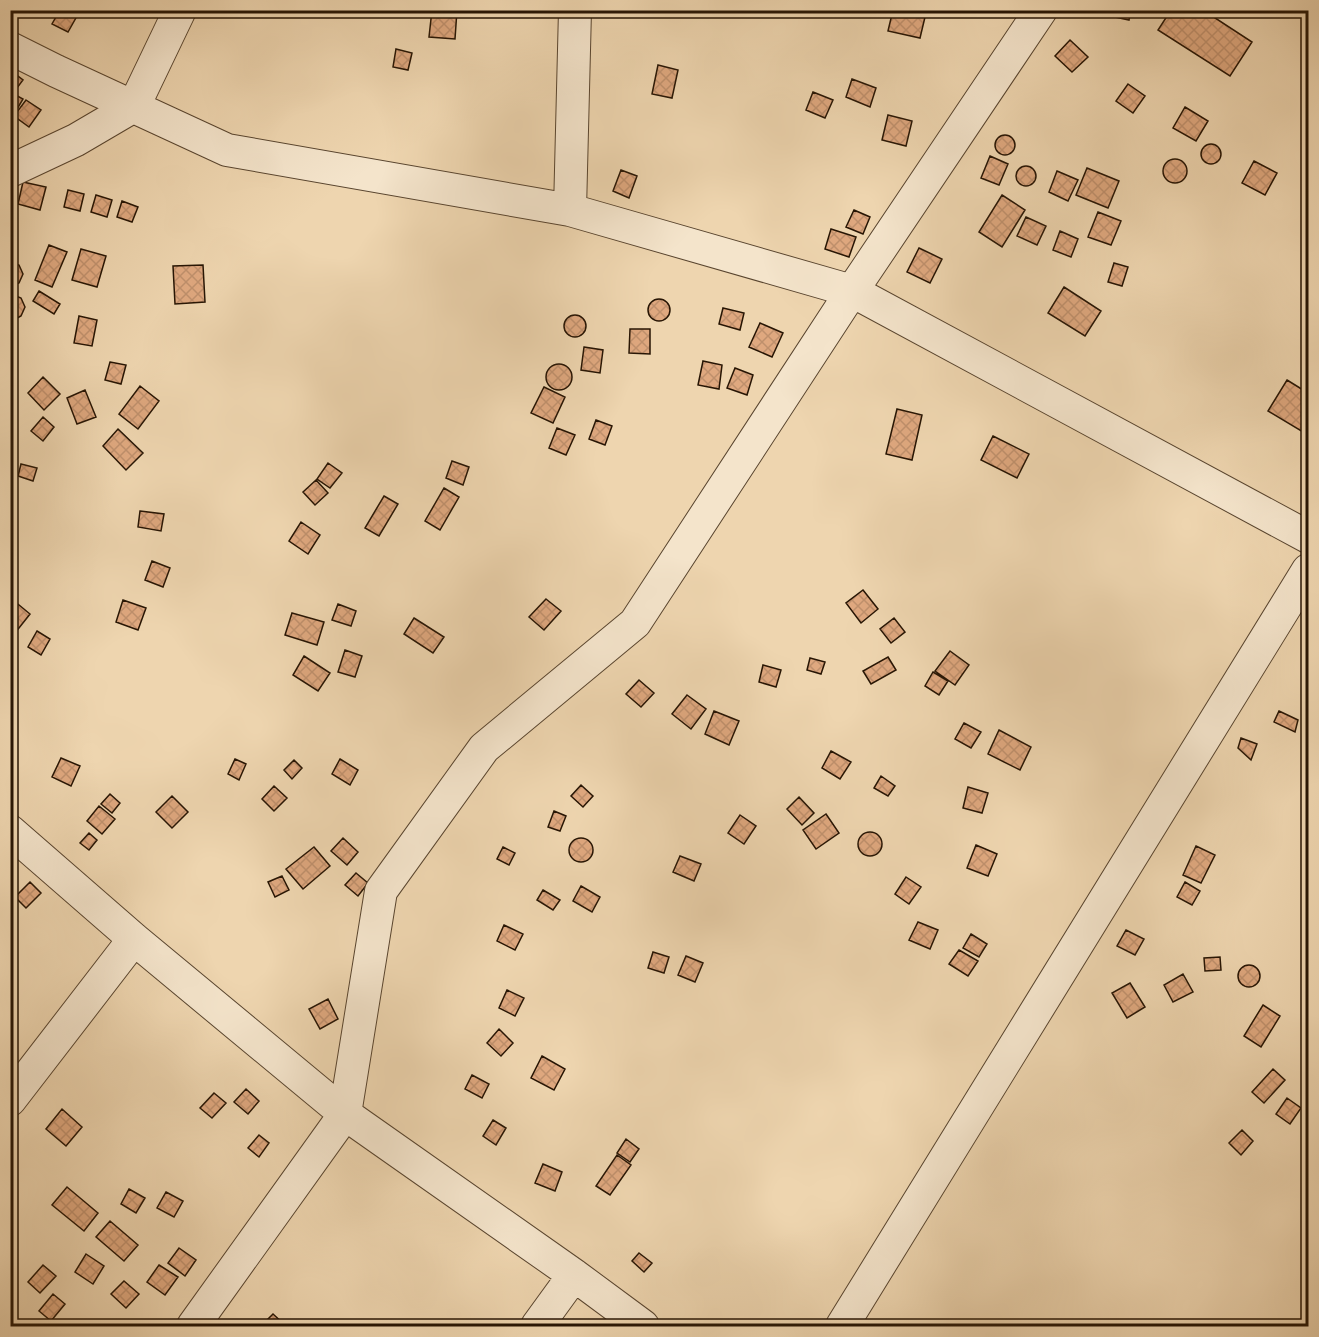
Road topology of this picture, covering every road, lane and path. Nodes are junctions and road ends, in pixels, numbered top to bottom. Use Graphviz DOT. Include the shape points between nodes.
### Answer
graph roads {
  1 [pos="180,10"];
  2 [pos="575,10"];
  3 [pos="1041,10"];
  4 [pos="10,48"];
  5 [pos="134,106"];
  6 [pos="10,171"];
  7 [pos="570,210"];
  8 [pos="852,291"];
  9 [pos="1308,537"];
  10 [pos="1308,570"];
  11 [pos="10,831"];
  12 [pos="134,939"];
  13 [pos="10,1100"];
  14 [pos="345,1114"];
  15 [pos="574,1275"];
  16 [pos="193,1326"];
  17 [pos="537,1326"];
  18 [pos="643,1326"];
  19 [pos="842,1326"];
  1 -- 5 [label="street"];
  2 -- 7 [label="street"];
  3 -- 8 [label="street"];
  4 -- 5 [label="street"];
  5 -- 6 [label="street" via="76,140"];
  5 -- 7 [label="street" via="227,150"];
  7 -- 8 [label="street"];
  8 -- 9 [label="street"];
  8 -- 14 [label="street" via="635,623 484,748 381,891"];
  10 -- 19 [label="street"];
  11 -- 12 [label="street"];
  12 -- 13 [label="street"];
  12 -- 14 [label="street"];
  14 -- 15 [label="street"];
  14 -- 16 [label="street"];
  15 -- 17 [label="street"];
  15 -- 18 [label="street"];
}
